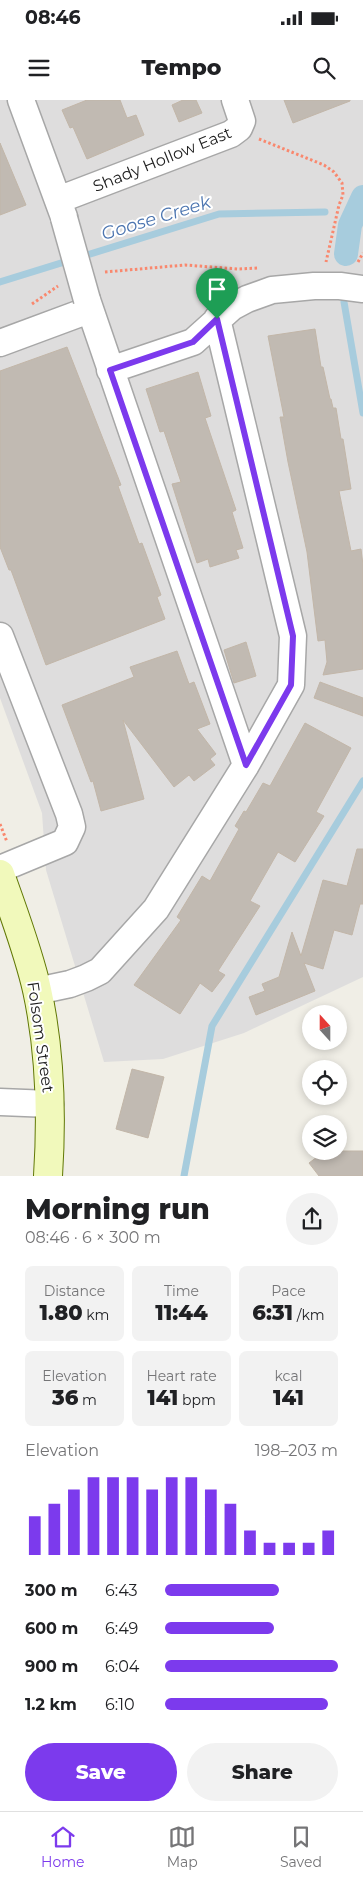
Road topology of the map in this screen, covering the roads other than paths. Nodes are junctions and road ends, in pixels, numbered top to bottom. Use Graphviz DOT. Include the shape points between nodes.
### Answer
graph roads {
  1 [pos="21,100"];
  2 [pos="235,100"];
  3 [pos="61,209"];
  4 [pos="363,289"];
  5 [pos="88,305"];
  6 [pos="217,319"];
  7 [pos="0,343"];
  8 [pos="110,370"];
  9 [pos="0,636"];
  10 [pos="246,765"];
  11 [pos="0,869"];
  12 [pos="0,874"];
  13 [pos="37,991"];
  14 [pos="0,1102"];
  15 [pos="50,1104"];
  16 [pos="48,1176"];
  1 -- 3 [label="street"];
  2 -- 3 [label="street, Shady Hollow East" via="242,121 239,128"];
  3 -- 5 [label="street, bridge"];
  4 -- 6 [label="street" via="314,286 272,290 247,299"];
  5 -- 7 [label="street"];
  5 -- 8 [label="street"];
  6 -- 8 [label="street" via="193,342"];
  6 -- 10 [label="street" via="293,636 291,685"];
  8 -- 10 [label="street"];
  9 -- 11 [label="street" via="72,827 65,842"];
  10 -- 13 [label="street" via="156,909 100,971 70,984"];
  12 -- 13 [label="main road, Folsom Street" via="28,954"];
  13 -- 15 [label="main road, Folsom Street"];
  14 -- 15 [label="street"];
  15 -- 16 [label="main road, Folsom Street"];
}
